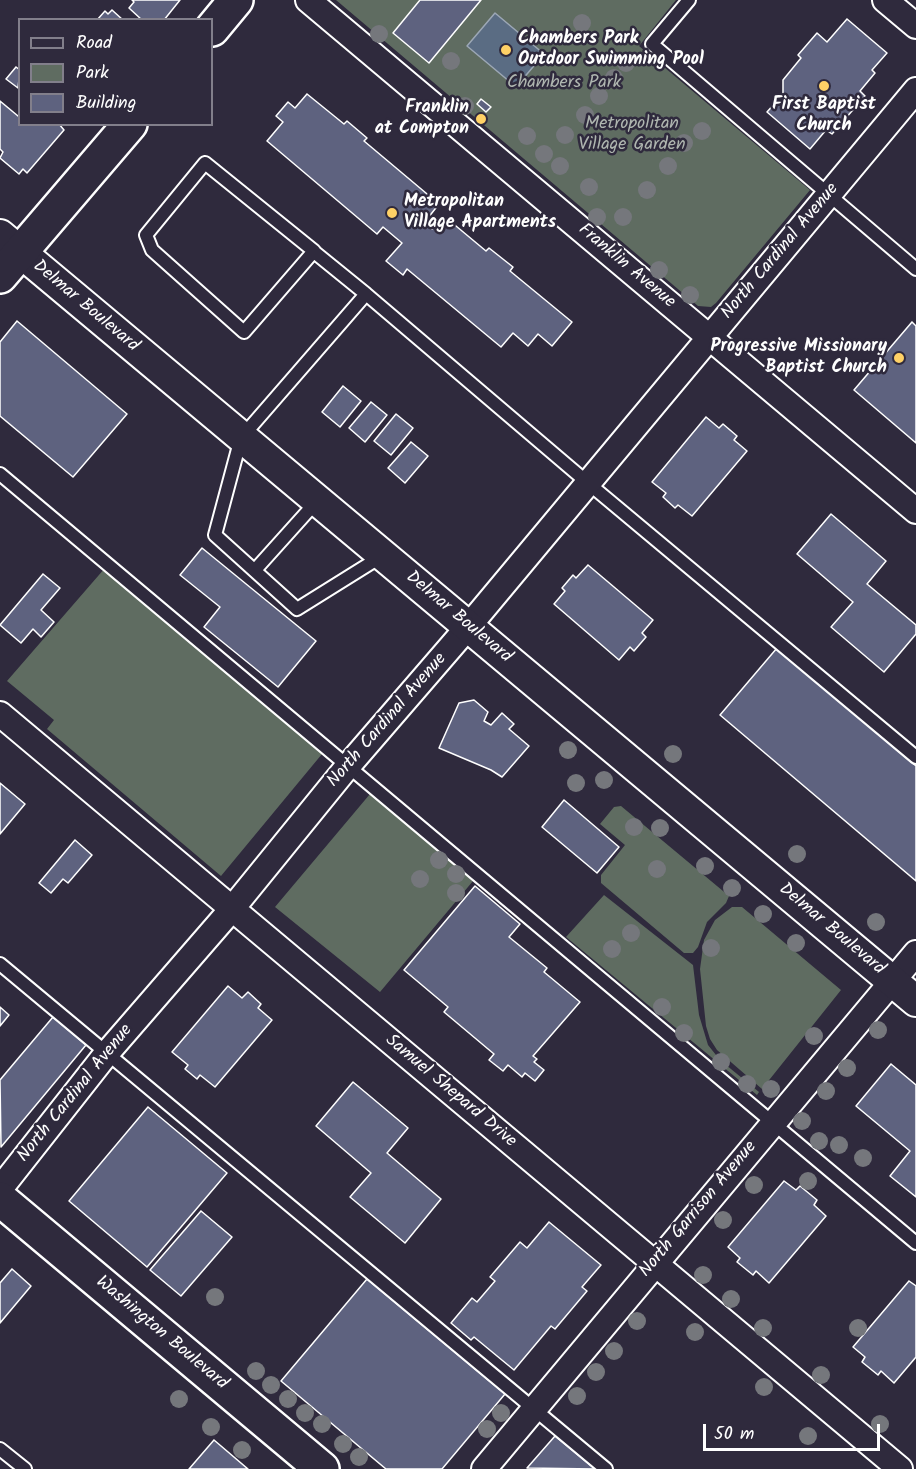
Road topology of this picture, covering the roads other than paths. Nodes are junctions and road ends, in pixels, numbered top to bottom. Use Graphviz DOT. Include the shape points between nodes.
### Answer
graph roads {
  1 [pos="236,0"];
  2 [pos="308,0"];
  3 [pos="689,0"];
  4 [pos="885,0"];
  5 [pos="916,26"];
  6 [pos="213,28"];
  7 [pos="916,90"];
  8 [pos="128,126"];
  9 [pos="829,195"];
  10 [pos="313,250"];
  11 [pos="7,255"];
  12 [pos="916,269"];
  13 [pos="366,294"];
  14 [pos="710,338"];
  15 [pos="241,438"];
  16 [pos="0,474"];
  17 [pos="588,483"];
  18 [pos="317,501"];
  19 [pos="916,511"];
  20 [pos="382,556"];
  21 [pos="255,570"];
  22 [pos="468,627"];
  23 [pos="0,714"];
  24 [pos="916,757"];
  25 [pos="348,766"];
  26 [pos="231,910"];
  27 [pos="916,953"];
  28 [pos="0,964"];
  29 [pos="892,981"];
  30 [pos="916,1001"];
  31 [pos="107,1053"];
  32 [pos="772,1122"];
  33 [pos="0,1189"];
  34 [pos="0,1199"];
  35 [pos="916,1243"];
  36 [pos="655,1264"];
  37 [pos="534,1408"];
  38 [pos="0,1449"];
  39 [pos="25,1469"];
  40 [pos="322,1469"];
  41 [pos="484,1469"];
  42 [pos="606,1469"];
  43 [pos="900,1469"];
  1 -- 6 [label="main road"];
  2 -- 14 [label="street, Franklin Avenue"];
  3 -- 9 [label="lane" via="652,44"];
  4 -- 5 [label="street"];
  7 -- 9 [label="street, North Cardinal Avenue"];
  8 -- 11 [label="main road"];
  9 -- 12 [label="lane"];
  9 -- 14 [label="street, North Cardinal Avenue"];
  10 -- 10 [label="lane" via="205,164 146,234 152,250 244,332"];
  10 -- 13 [label="lane"];
  11 -- 15 [label="street, Delmar Boulevard"];
  13 -- 15 [label="lane"];
  13 -- 17 [label="lane"];
  14 -- 17 [label="street, North Cardinal Avenue"];
  14 -- 19 [label="street, Franklin Avenue"];
  15 -- 18 [label="street, Delmar Boulevard"];
  15 -- 21 [label="lane" via="215,534"];
  16 -- 25 [label="lane"];
  17 -- 22 [label="street, North Cardinal Avenue"];
  17 -- 24 [label="lane"];
  18 -- 20 [label="street, Delmar Boulevard"];
  18 -- 21 [label="lane"];
  20 -- 21 [label="lane" via="297,609"];
  20 -- 22 [label="street, Delmar Boulevard"];
  22 -- 25 [label="street, North Cardinal Avenue"];
  22 -- 29 [label="street, Delmar Boulevard"];
  23 -- 26 [label="street, Samuel Shepard Drive"];
  25 -- 26 [label="street, North Cardinal Avenue"];
  25 -- 32 [label="lane"];
  26 -- 31 [label="street, North Cardinal Avenue"];
  26 -- 36 [label="street, Samuel Shepard Drive"];
  27 -- 29 [label="street, North Garrison Avenue"];
  28 -- 31 [label="lane"];
  29 -- 30 [label="street, Delmar Boulevard"];
  29 -- 32 [label="street, North Garrison Avenue"];
  31 -- 33 [label="street, North Cardinal Avenue"];
  31 -- 37 [label="lane"];
  32 -- 35 [label="lane"];
  32 -- 36 [label="street, North Garrison Avenue"];
  34 -- 40 [label="main road, Washington Boulevard"];
  36 -- 37 [label="street, North Garrison Avenue"];
  36 -- 43 [label="street, Samuel Shepard Drive"];
  37 -- 41 [label="street, North Garrison Avenue"];
  37 -- 42 [label="lane"];
  38 -- 39 [label="lane"];
}
